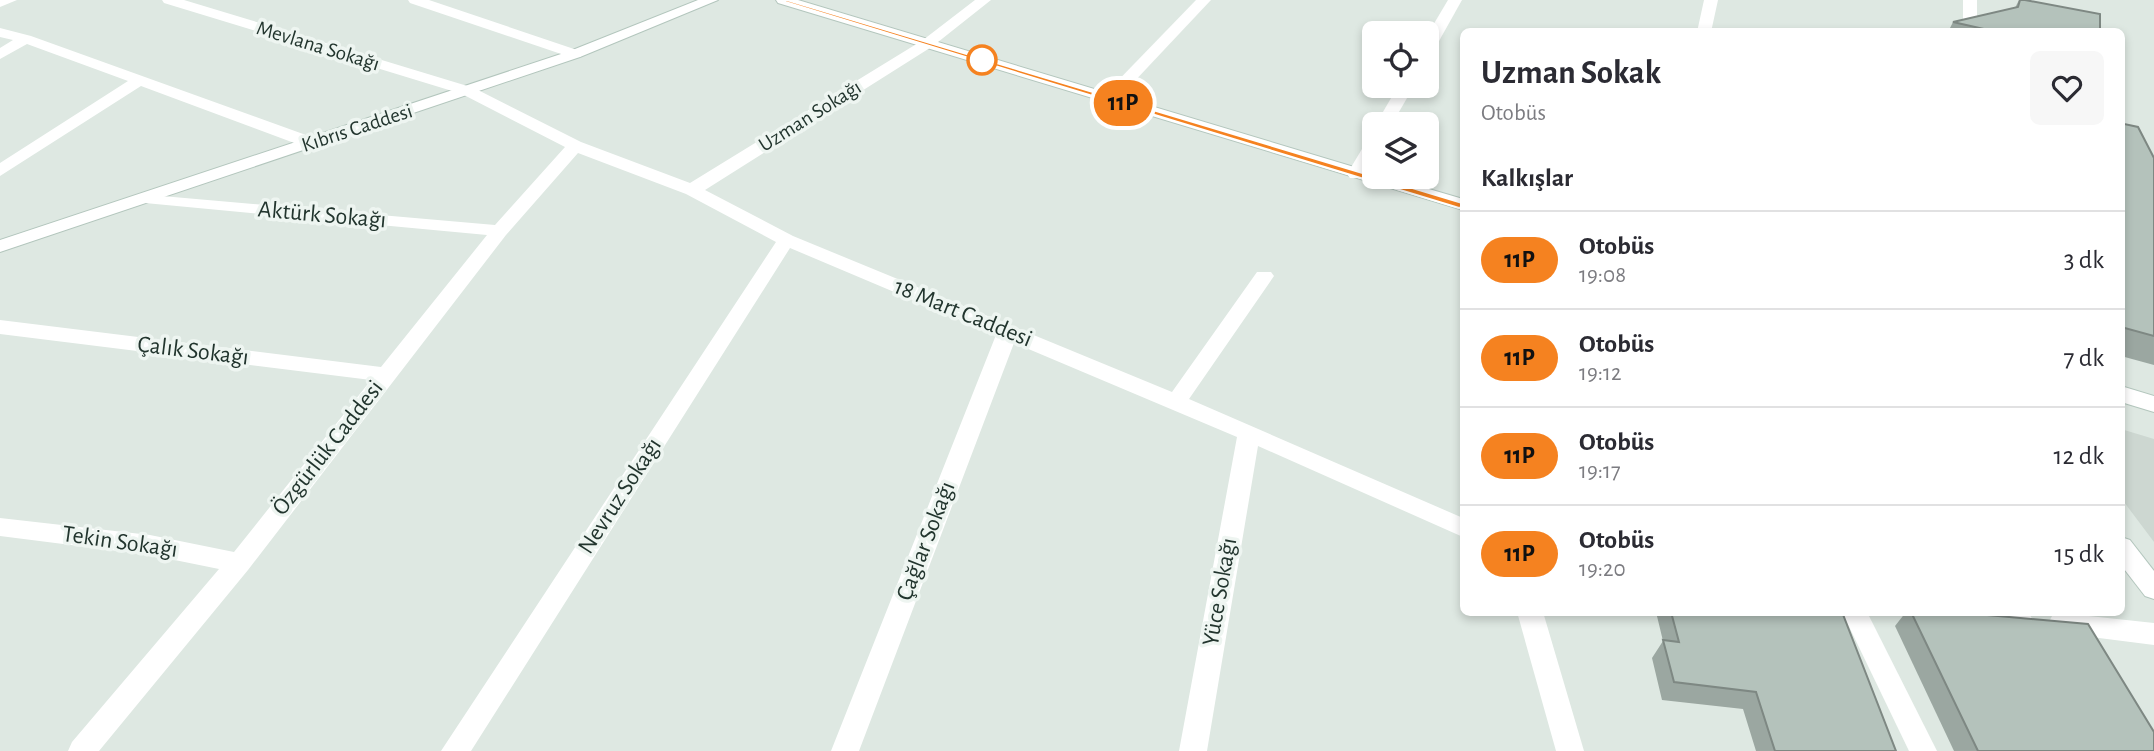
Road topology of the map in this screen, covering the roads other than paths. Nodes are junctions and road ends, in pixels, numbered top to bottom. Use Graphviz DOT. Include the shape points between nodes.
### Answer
graph roads {
  1 [pos="10,0"];
  2 [pos="169,0"];
  3 [pos="415,0"];
  4 [pos="711,0"];
  5 [pos="783,0"];
  6 [pos="984,0"];
  7 [pos="1204,0"];
  8 [pos="1455,0"];
  9 [pos="1711,0"];
  10 [pos="1970,0"];
  11 [pos="0,3"];
  12 [pos="1439,28"];
  13 [pos="1705,28"];
  14 [pos="1970,28"];
  15 [pos="0,32"];
  16 [pos="26,39"];
  17 [pos="928,43"];
  18 [pos="0,54"];
  19 [pos="575,54"];
  20 [pos="139,81"];
  21 [pos="468,91"];
  22 [pos="1109,99"];
  23 [pos="311,143"];
  24 [pos="575,146"];
  25 [pos="1362,164"];
  26 [pos="0,171"];
  27 [pos="1356,174"];
  28 [pos="692,190"];
  29 [pos="145,198"];
  30 [pos="1460,204"];
  31 [pos="500,231"];
  32 [pos="786,240"];
  33 [pos="0,246"];
  34 [pos="1264,276"];
  35 [pos="0,327"];
  36 [pos="1008,331"];
  37 [pos="386,374"];
  38 [pos="2125,395"];
  39 [pos="1176,402"];
  40 [pos="2154,404"];
  41 [pos="1249,433"];
  42 [pos="0,527"];
  43 [pos="1460,527"];
  44 [pos="2125,552"];
  45 [pos="239,562"];
  46 [pos="2154,589"];
  47 [pos="1531,616"];
  48 [pos="1856,616"];
  49 [pos="1997,616"];
  50 [pos="2154,634"];
  51 [pos="82,751"];
  52 [pos="455,751"];
  53 [pos="845,751"];
  54 [pos="1193,751"];
  55 [pos="1570,751"];
  56 [pos="1923,751"];
  1 -- 11 [label="street"];
  2 -- 21 [label="street, Mevlana Sokağı"];
  3 -- 19 [label="street"];
  4 -- 19 [label="street, Kıbrıs Caddesi"];
  5 -- 17 [label="street"];
  6 -- 17 [label="street, Uzman Sokağı"];
  7 -- 22 [label="street"];
  8 -- 12 [label="street"];
  9 -- 13 [label="street"];
  10 -- 14 [label="street"];
  15 -- 16 [label="street"];
  16 -- 18 [label="street"];
  16 -- 20 [label="street"];
  17 -- 22 [label="street"];
  17 -- 28 [label="street, Uzman Sokağı"];
  19 -- 21 [label="street, Kıbrıs Caddesi"];
  20 -- 23 [label="street"];
  20 -- 26 [label="street"];
  21 -- 23 [label="street, Kıbrıs Caddesi"];
  21 -- 24 [label="street, 18 Mart Caddesi"];
  22 -- 27 [label="street"];
  23 -- 29 [label="street, Kıbrıs Caddesi"];
  24 -- 28 [label="street, 18 Mart Caddesi"];
  24 -- 31 [label="street, Özgürlük Caddesi"];
  25 -- 27 [label="street"];
  27 -- 30 [label="street"];
  28 -- 32 [label="street, 18 Mart Caddesi"];
  29 -- 31 [label="street, Aktürk Sokağı"];
  29 -- 33 [label="street, Kıbrıs Caddesi"];
  31 -- 37 [label="street, Özgürlük Caddesi"];
  32 -- 36 [label="street, 18 Mart Caddesi"];
  32 -- 52 [label="street, Nevruz Sokağı"];
  34 -- 39 [label="street"];
  35 -- 37 [label="street, Çalık Sokağı"];
  36 -- 39 [label="street, 18 Mart Caddesi"];
  36 -- 53 [label="street, Çağlar Sokağı"];
  37 -- 45 [label="street, Özgürlük Caddesi"];
  38 -- 40 [label="street"];
  39 -- 41 [label="street, 18 Mart Caddesi"];
  41 -- 43 [label="street, 18 Mart Caddesi"];
  41 -- 54 [label="street, Yüce Sokağı"];
  42 -- 45 [label="street, Tekin Sokağı" via="150,545"];
  44 -- 46 [label="street"];
  45 -- 51 [label="street, Özgürlük Caddesi"];
  47 -- 55 [label="street"];
  48 -- 56 [label="street"];
  49 -- 50 [label="street"];
}
